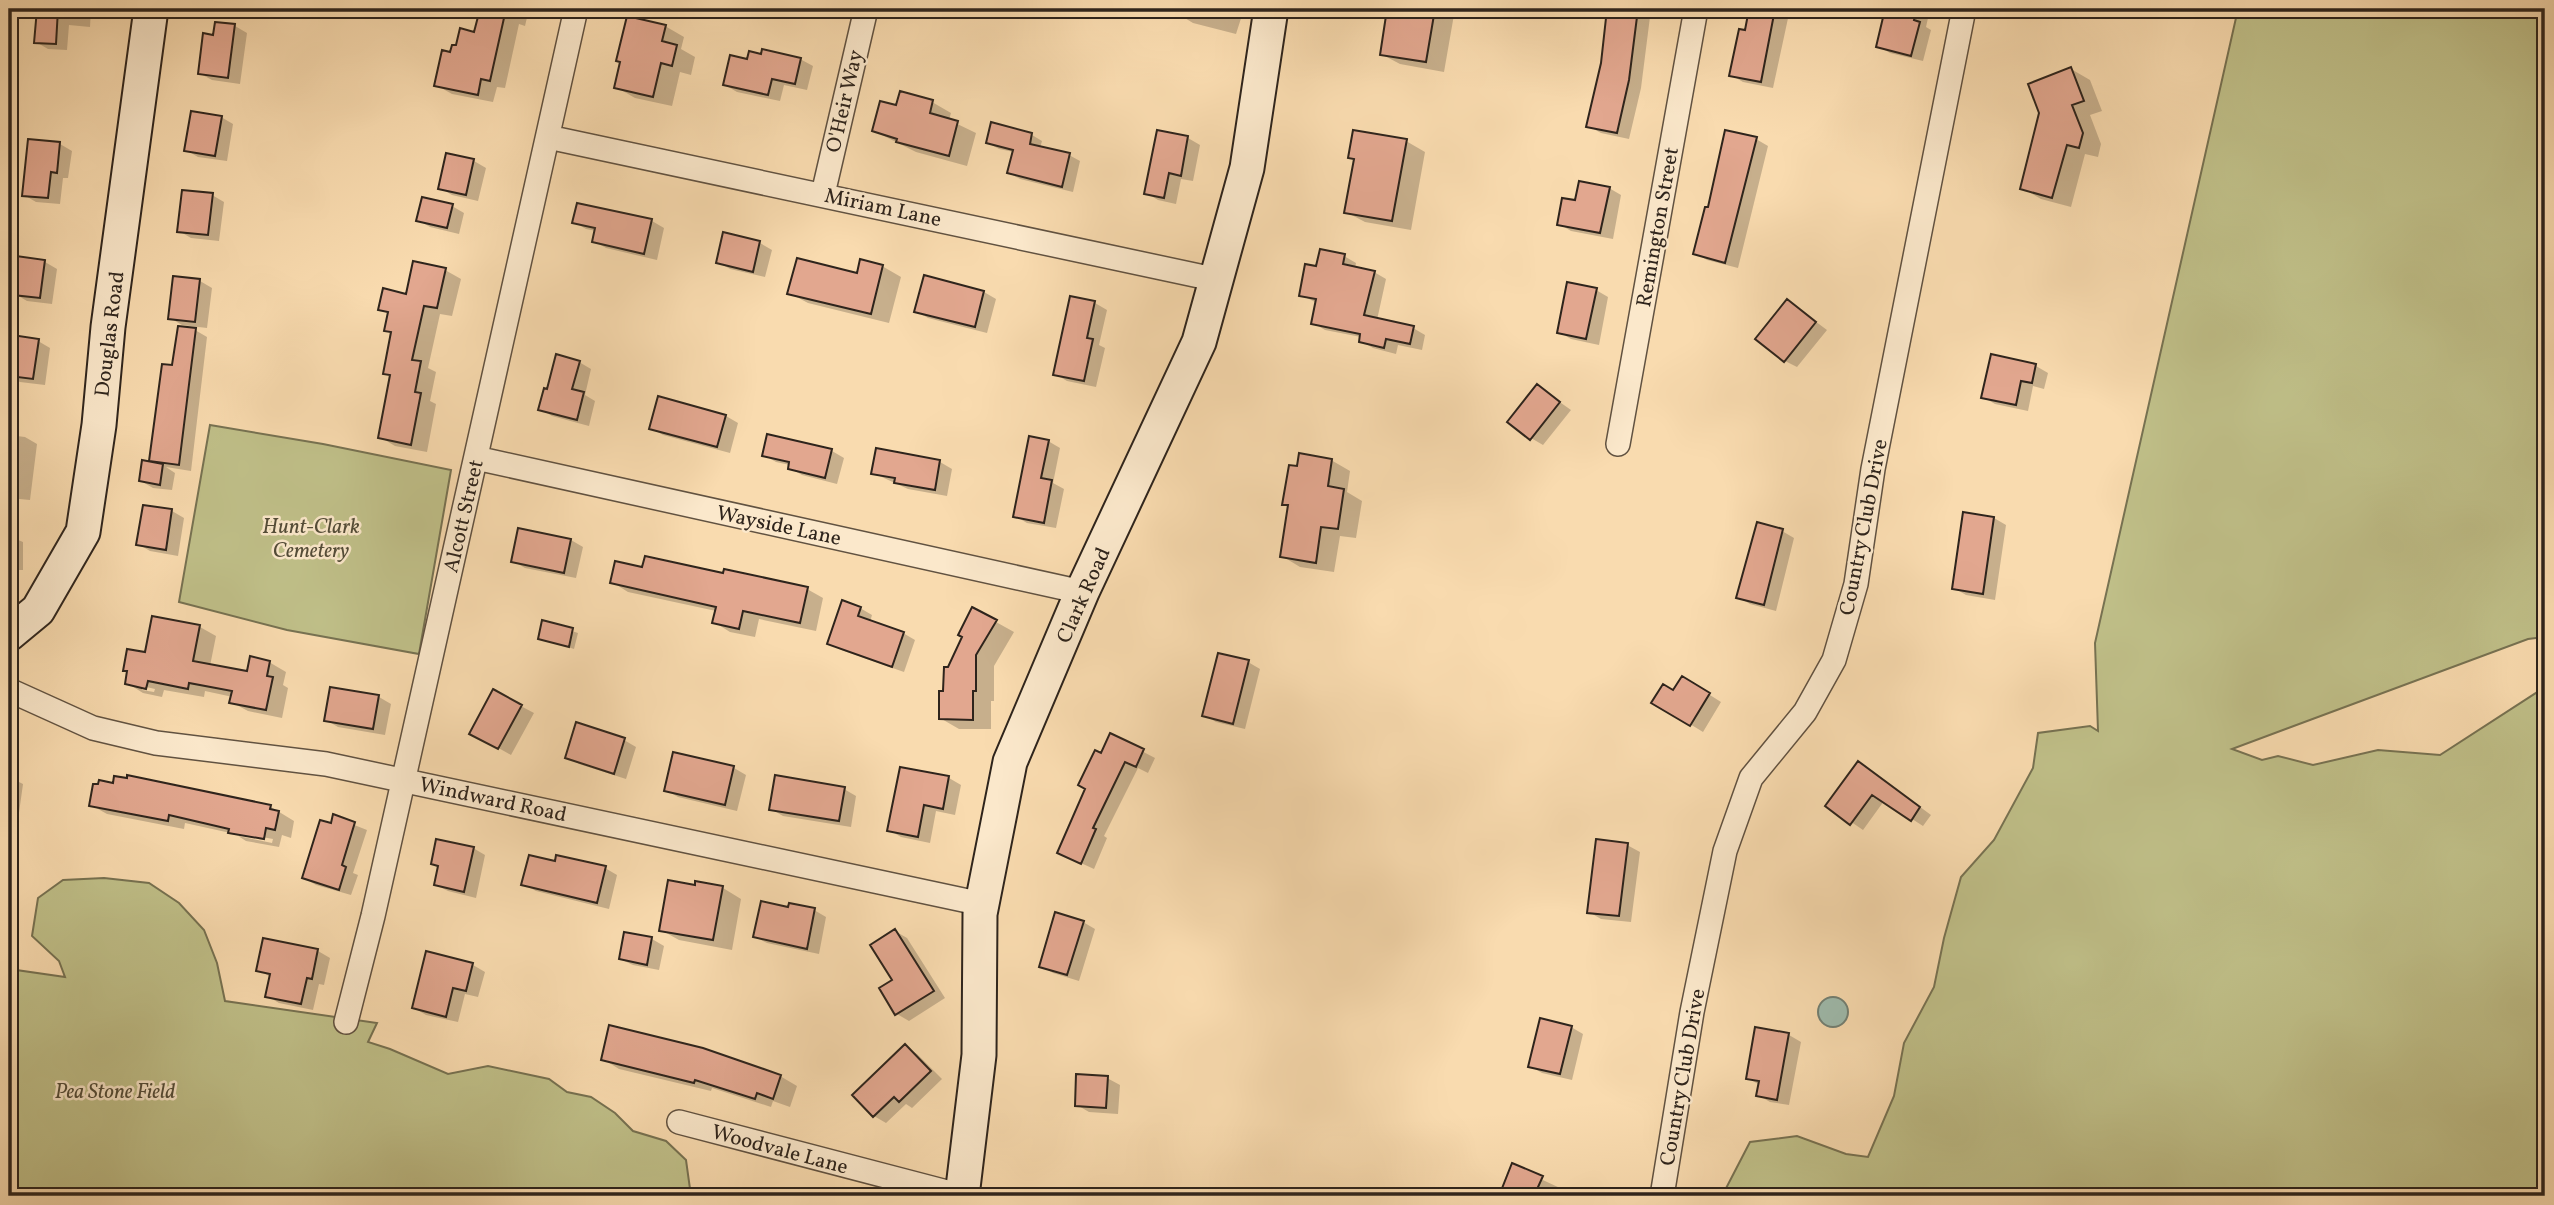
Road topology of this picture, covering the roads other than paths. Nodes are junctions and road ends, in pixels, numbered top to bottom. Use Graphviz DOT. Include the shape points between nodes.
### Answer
graph roads {
  1 [pos="151,9"];
  2 [pos="576,9"];
  3 [pos="866,9"];
  4 [pos="1271,9"];
  5 [pos="1696,9"];
  6 [pos="1964,9"];
  7 [pos="548,137"];
  8 [pos="822,194"];
  9 [pos="1218,279"];
  10 [pos="1618,444"];
  11 [pos="476,458"];
  12 [pos="1082,592"];
  13 [pos="9,634"];
  14 [pos="9,690"];
  15 [pos="404,780"];
  16 [pos="982,904"];
  17 [pos="346,1022"];
  18 [pos="679,1122"];
  19 [pos="962,1196"];
  20 [pos="1661,1196"];
  1 -- 13 [label="street, Douglas Road" via="83,532 38,610"];
  2 -- 7 [label="street, Alcott Street"];
  3 -- 8 [label="street, O'Heir Way"];
  4 -- 9 [label="street, Clark Road" via="1247,168"];
  5 -- 10 [label="street, Remington Street"];
  6 -- 20 [label="street, Country Club Drive" via="1873,470 1856,584 1834,660 1805,712 1751,778 1726,851 1692,1012"];
  7 -- 8 [label="street, Miriam Lane"];
  7 -- 11 [label="street, Alcott Street"];
  8 -- 9 [label="street, Miriam Lane"];
  9 -- 12 [label="street, Clark Road" via="1199,342"];
  11 -- 12 [label="street, Wayside Lane"];
  11 -- 15 [label="street, Alcott Street"];
  12 -- 16 [label="street, Clark Road" via="1010,762"];
  14 -- 15 [label="street, Windward Road" via="93,728 156,743 326,764"];
  15 -- 16 [label="street, Windward Road"];
  15 -- 17 [label="street, Alcott Street"];
  16 -- 19 [label="street, Clark Road" via="979,1055"];
  18 -- 19 [label="street, Woodvale Lane"];
}
